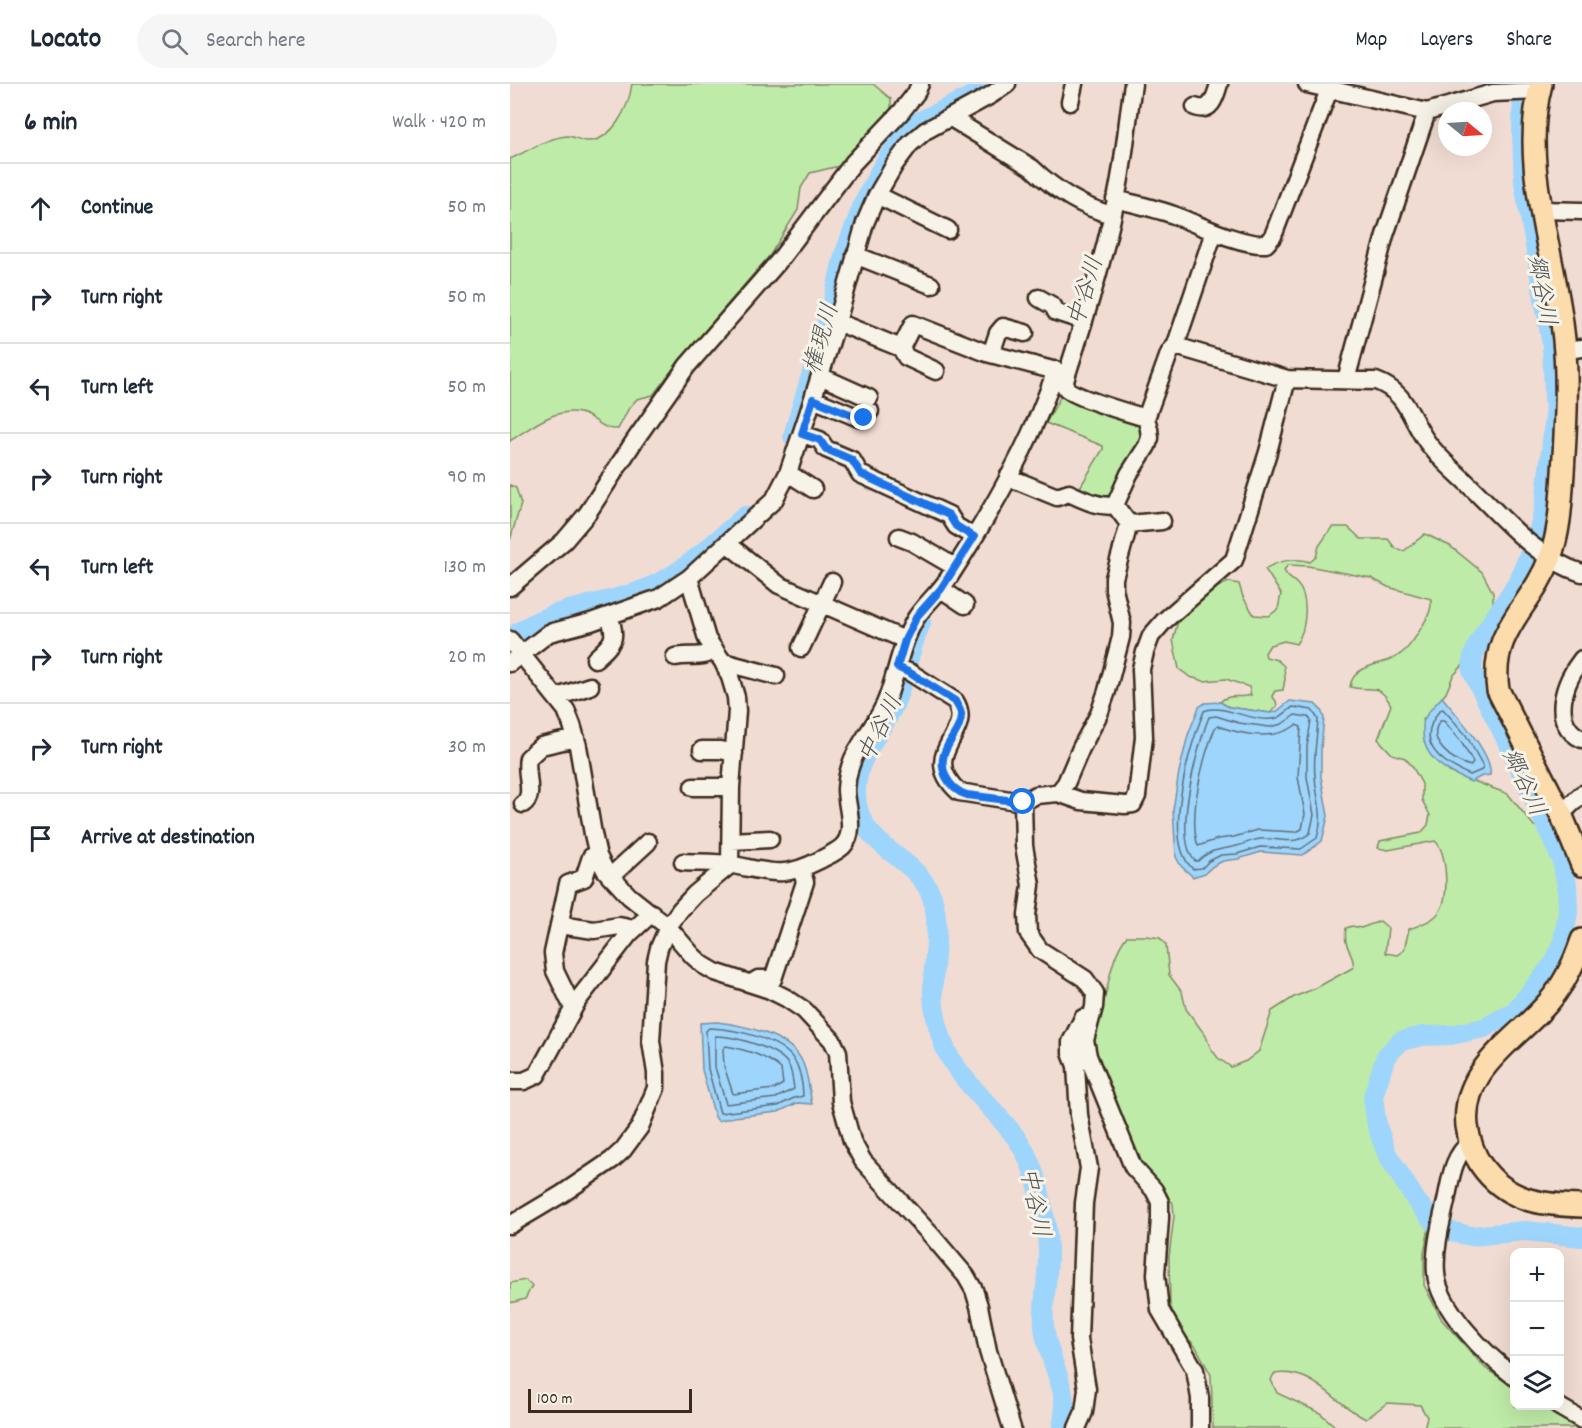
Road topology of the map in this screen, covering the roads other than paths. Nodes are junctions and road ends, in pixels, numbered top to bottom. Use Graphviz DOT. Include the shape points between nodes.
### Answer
graph roads {
  1 [pos="920,84"];
  2 [pos="1007,84"];
  3 [pos="1074,84"];
  4 [pos="1133,84"];
  5 [pos="1219,84"];
  6 [pos="1307,84"];
  7 [pos="1378,84"];
  8 [pos="1511,89"];
  9 [pos="1537,89"];
  10 [pos="1329,90"];
  11 [pos="1373,100"];
  12 [pos="1070,102"];
  13 [pos="1195,107"];
  14 [pos="1427,112"];
  15 [pos="951,118"];
  16 [pos="877,195"];
  17 [pos="1542,210"];
  18 [pos="1110,211"];
  19 [pos="1582,211"];
  20 [pos="948,230"];
  21 [pos="1214,232"];
  22 [pos="855,255"];
  23 [pos="931,285"];
  24 [pos="1039,298"];
  25 [pos="1080,319"];
  26 [pos="837,322"];
  27 [pos="1025,333"];
  28 [pos="1175,347"];
  29 [pos="901,348"];
  30 [pos="1574,349"];
  31 [pos="991,354"];
  32 [pos="936,370"];
  33 [pos="1061,372"];
  34 [pos="820,376"];
  35 [pos="1287,379"];
  36 [pos="1346,380"];
  37 [pos="813,399"];
  38 [pos="1146,418"];
  39 [pos="802,434"];
  40 [pos="788,473"];
  41 [pos="1012,479"];
  42 [pos="813,489"];
  43 [pos="1116,505"];
  44 [pos="1162,521"];
  45 [pos="1129,525"];
  46 [pos="899,537"];
  47 [pos="974,537"];
  48 [pos="728,544"];
  49 [pos="1544,554"];
  50 [pos="955,567"];
  51 [pos="1582,573"];
  52 [pos="689,578"];
  53 [pos="832,582"];
  54 [pos="510,587"];
  55 [pos="941,589"];
  56 [pos="823,603"];
  57 [pos="965,605"];
  58 [pos="609,616"];
  59 [pos="905,640"];
  60 [pos="801,648"];
  61 [pos="515,651"];
  62 [pos="719,656"];
  63 [pos="675,657"];
  64 [pos="601,659"];
  65 [pos="1582,659"];
  66 [pos="902,669"];
  67 [pos="776,676"];
  68 [pos="590,686"];
  69 [pos="557,697"];
  70 [pos="576,738"];
  71 [pos="1582,739"];
  72 [pos="702,750"];
  73 [pos="734,753"];
  74 [pos="693,787"];
  75 [pos="731,787"];
  76 [pos="1058,793"];
  77 [pos="1582,794"];
  78 [pos="1023,802"];
  79 [pos="523,804"];
  80 [pos="1561,814"];
  81 [pos="770,839"];
  82 [pos="730,840"];
  83 [pos="648,842"];
  84 [pos="597,853"];
  85 [pos="1581,860"];
  86 [pos="683,862"];
  87 [pos="730,865"];
  88 [pos="801,869"];
  89 [pos="610,877"];
  90 [pos="652,914"];
  91 [pos="559,925"];
  92 [pos="668,927"];
  93 [pos="634,929"];
  94 [pos="1582,940"];
  95 [pos="752,984"];
  96 [pos="1095,993"];
  97 [pos="573,1008"];
  98 [pos="510,1082"];
  99 [pos="1470,1143"];
  100 [pos="1582,1206"];
  101 [pos="510,1225"];
  102 [pos="1510,1373"];
  103 [pos="1564,1410"];
  104 [pos="1582,1420"];
  105 [pos="1012,1428"];
  106 [pos="1077,1428"];
  107 [pos="1200,1428"];
  1 -- 54 [label="street" via="901,112 853,163 778,262 687,366 587,514 564,541"];
  2 -- 15 [label="street"];
  3 -- 12 [label="street"];
  4 -- 18 [label="street"];
  5 -- 13 [label="street" via="1208,108"];
  6 -- 10 [label="street"];
  7 -- 11 [label="street"];
  8 -- 9 [label="street"];
  8 -- 14 [label="street"];
  9 -- 17 [label="main road" via="1535,149"];
  10 -- 11 [label="street"];
  10 -- 21 [label="street" via="1270,241 1262,245"];
  11 -- 14 [label="street"];
  14 -- 36 [label="street" via="1385,235"];
  15 -- 16 [label="street" via="910,144"];
  15 -- 18 [label="street" via="1081,204"];
  16 -- 20 [label="street"];
  16 -- 22 [label="street"];
  17 -- 19 [label="street"];
  17 -- 30 [label="main road" via="1558,294"];
  18 -- 21 [label="street" via="1171,214"];
  18 -- 25 [label="street"];
  21 -- 28 [label="street"];
  22 -- 23 [label="street"];
  22 -- 26 [label="street"];
  24 -- 25 [label="street" via="1056,312"];
  25 -- 33 [label="street"];
  26 -- 29 [label="street"];
  26 -- 34 [label="street"];
  27 -- 31 [label="street" via="1003,327"];
  28 -- 35 [label="street"];
  28 -- 38 [label="street"];
  29 -- 31 [label="street" via="913,324"];
  29 -- 32 [label="street" via="906,357"];
  30 -- 49 [label="main road" via="1557,532"];
  31 -- 33 [label="street"];
  33 -- 38 [label="street" via="1067,389 1078,395"];
  33 -- 41 [label="street"];
  34 -- 37 [label="street"];
  34 -- 37 [label="street" via="870,405 864,418 859,418"];
  35 -- 36 [label="street"];
  35 -- 76 [label="street" via="1234,560 1164,621 1145,652 1141,669 1144,736 1133,804 1081,801"];
  36 -- 49 [label="street" via="1376,381 1396,392 1445,462"];
  37 -- 39 [label="street"];
  38 -- 43 [label="street" via="1150,438"];
  39 -- 40 [label="street"];
  39 -- 47 [label="street" via="852,460 861,474 949,515 956,526"];
  40 -- 42 [label="street"];
  40 -- 48 [label="street" via="774,500"];
  41 -- 43 [label="street" via="1057,497 1070,493 1102,505"];
  41 -- 47 [label="street"];
  43 -- 45 [label="street"];
  44 -- 45 [label="street"];
  45 -- 76 [label="street" via="1114,578 1122,623 1107,691"];
  46 -- 50 [label="street"];
  47 -- 50 [label="street"];
  48 -- 52 [label="street"];
  48 -- 56 [label="street" via="779,585"];
  49 -- 51 [label="street"];
  49 -- 80 [label="main road" via="1539,581 1503,637 1496,672 1498,690"];
  50 -- 55 [label="street"];
  52 -- 58 [label="street" via="659,598"];
  52 -- 62 [label="street" via="707,639"];
  53 -- 56 [label="street"];
  55 -- 57 [label="street"];
  55 -- 59 [label="street"];
  56 -- 59 [label="street"];
  56 -- 60 [label="street"];
  58 -- 61 [label="street" via="549,633"];
  58 -- 64 [label="street" via="614,638"];
  59 -- 66 [label="street"];
  61 -- 69 [label="street"];
  62 -- 63 [label="street"];
  62 -- 67 [label="street"];
  62 -- 73 [label="street" via="730,677 737,711"];
  65 -- 71 [label="street" via="1569,680 1563,715 1569,731"];
  66 -- 78 [label="street" via="955,701 959,708 960,721 942,764 952,787 967,795"];
  66 -- 88 [label="street" via="852,761 846,787 849,836 836,851"];
  68 -- 69 [label="street"];
  69 -- 70 [label="street"];
  70 -- 79 [label="street" via="542,746 528,758 526,775 530,789"];
  70 -- 84 [label="street"];
  72 -- 73 [label="street"];
  73 -- 75 [label="street"];
  74 -- 75 [label="street"];
  75 -- 82 [label="street"];
  76 -- 78 [label="street" via="1036,795"];
  77 -- 80 [label="street"];
  78 -- 96 [label="street" via="1024,846 1031,885 1028,933 1040,950 1085,979"];
  80 -- 85 [label="main road"];
  81 -- 82 [label="street"];
  82 -- 87 [label="street"];
  83 -- 89 [label="street"];
  84 -- 89 [label="street"];
  84 -- 91 [label="street" via="591,857 584,878 568,884"];
  86 -- 87 [label="street"];
  87 -- 88 [label="street" via="764,872"];
  87 -- 92 [label="street" via="695,894"];
  88 -- 95 [label="street" via="805,882 773,979 758,978"];
  89 -- 90 [label="street"];
  90 -- 92 [label="street"];
  90 -- 93 [label="street"];
  91 -- 93 [label="street" via="594,930 619,926"];
  91 -- 97 [label="street" via="553,953 555,971"];
  92 -- 95 [label="street" via="703,965"];
  92 -- 101 [label="street" via="656,961 651,1041 656,1088 640,1127 612,1160"];
  93 -- 97 [label="street"];
  94 -- 99 [label="main road" via="1556,993 1498,1051 1477,1079 1467,1108"];
  95 -- 105 [label="street" via="804,1010 832,1040 838,1052 841,1102 852,1141 863,1161 932,1236 974,1290"];
  96 -- 106 [label="street" via="1071,1042 1089,1168 1079,1339 1087,1389"];
  96 -- 107 [label="street" via="1085,1040 1088,1056 1133,1167 1160,1202 1156,1274 1160,1310 1195,1370"];
  97 -- 98 [label="street" via="537,1075"];
  99 -- 100 [label="main road" via="1484,1169 1502,1188 1543,1204"];
  99 -- 102 [label="street" via="1460,1151 1456,1162 1435,1271 1443,1298 1483,1350"];
  103 -- 104 [label="street"];
}
